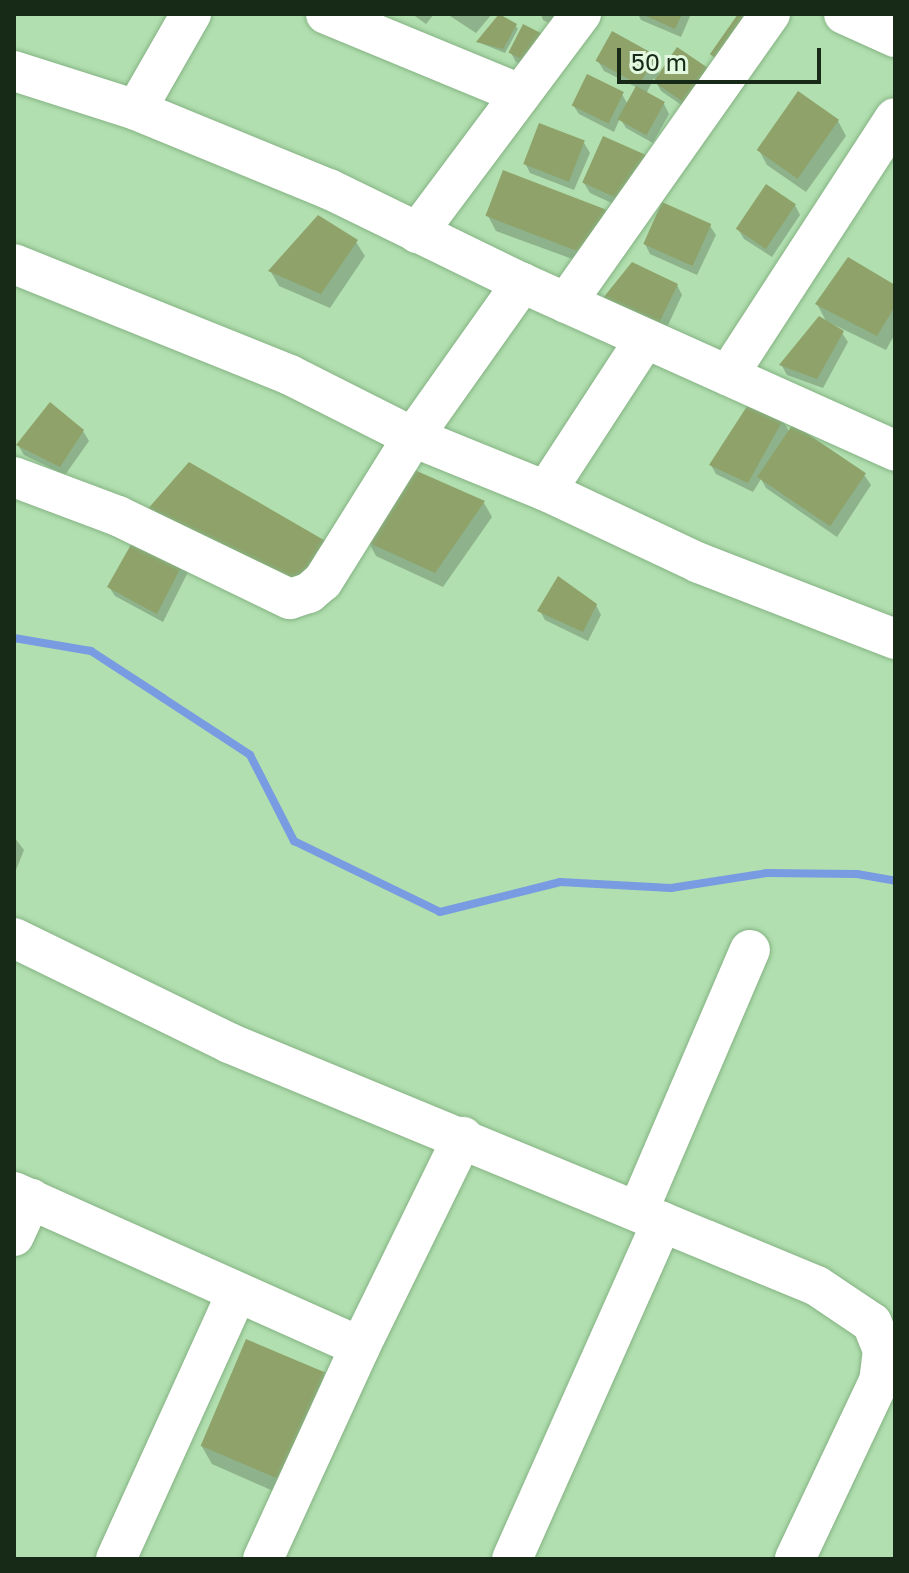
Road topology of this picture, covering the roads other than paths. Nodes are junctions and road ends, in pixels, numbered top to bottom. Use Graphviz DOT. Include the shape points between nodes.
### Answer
graph roads {
  1 [pos="191,14"];
  2 [pos="326,14"];
  3 [pos="581,14"];
  4 [pos="770,14"];
  5 [pos="844,14"];
  6 [pos="895,37"];
  7 [pos="14,71"];
  8 [pos="520,94"];
  9 [pos="136,110"];
  10 [pos="895,118"];
  11 [pos="417,233"];
  12 [pos="14,264"];
  13 [pos="522,283"];
  14 [pos="566,303"];
  15 [pos="645,339"];
  16 [pos="728,375"];
  17 [pos="413,437"];
  18 [pos="895,451"];
  19 [pos="14,477"];
  20 [pos="546,491"];
  21 [pos="895,639"];
  22 [pos="14,938"];
  23 [pos="750,950"];
  24 [pos="463,1137"];
  25 [pos="22,1195"];
  26 [pos="650,1217"];
  27 [pos="14,1236"];
  28 [pos="237,1292"];
  29 [pos="360,1347"];
  30 [pos="116,1559"];
  31 [pos="263,1559"];
  32 [pos="512,1559"];
  33 [pos="795,1559"];
  1 -- 9 [label="street"];
  2 -- 8 [label="street"];
  3 -- 8 [label="street"];
  4 -- 14 [label="street"];
  5 -- 6 [label="street"];
  7 -- 9 [label="street"];
  8 -- 11 [label="street"];
  9 -- 11 [label="street" via="329,189"];
  10 -- 16 [label="street"];
  11 -- 13 [label="street"];
  12 -- 17 [label="street" via="290,375"];
  13 -- 14 [label="street"];
  13 -- 17 [label="street"];
  14 -- 15 [label="street"];
  15 -- 16 [label="street"];
  15 -- 20 [label="street"];
  16 -- 18 [label="street"];
  17 -- 19 [label="street" via="323,581 290,599 118,516"];
  17 -- 20 [label="street"];
  20 -- 21 [label="street" via="699,563"];
  22 -- 24 [label="street" via="229,1043 414,1122"];
  23 -- 26 [label="street"];
  24 -- 26 [label="street"];
  24 -- 29 [label="street"];
  25 -- 27 [label="street"];
  25 -- 28 [label="street"];
  26 -- 32 [label="street"];
  26 -- 33 [label="street" via="817,1286 872,1323 883,1350 879,1381"];
  28 -- 29 [label="street"];
  28 -- 30 [label="street"];
  29 -- 31 [label="street"];
}
